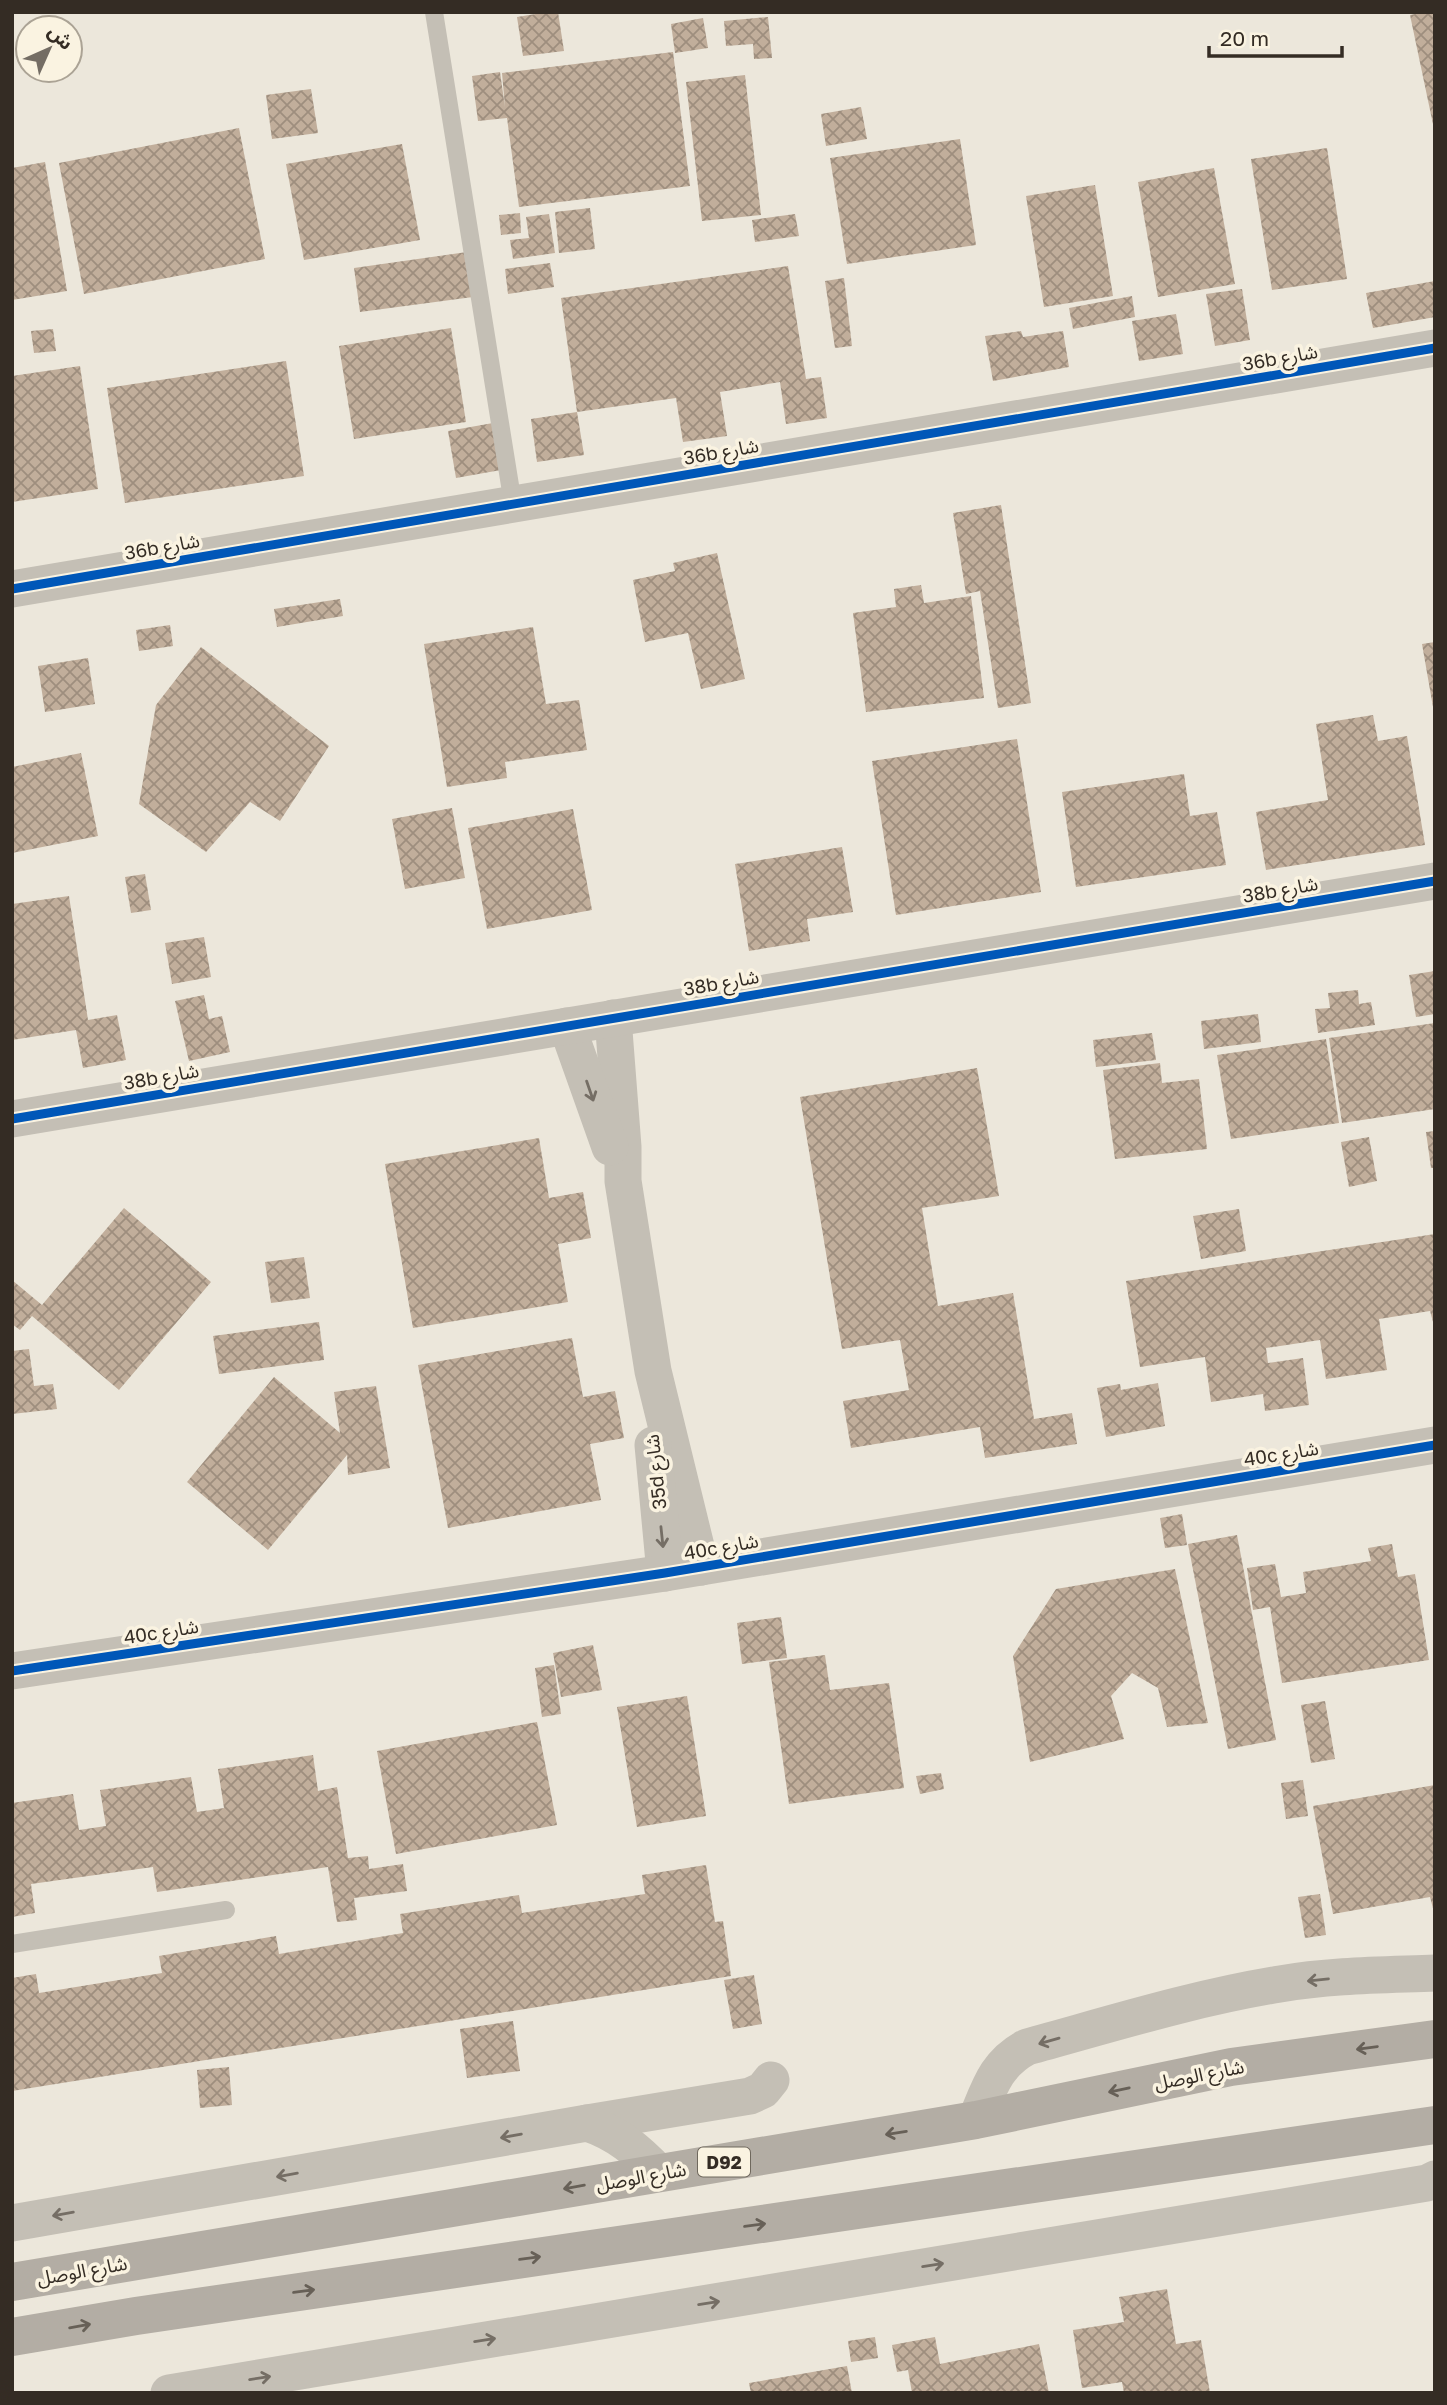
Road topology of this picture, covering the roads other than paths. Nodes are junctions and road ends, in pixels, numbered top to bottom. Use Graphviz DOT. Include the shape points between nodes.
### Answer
graph roads {
  1 [pos="434,12"];
  2 [pos="1435,348"];
  3 [pos="513,504"];
  4 [pos="12,589"];
  5 [pos="1435,880"];
  6 [pos="613,1018"];
  7 [pos="568,1026"];
  8 [pos="12,1119"];
  9 [pos="623,1181"];
  10 [pos="653,1371"];
  11 [pos="1435,1445"];
  12 [pos="701,1567"];
  13 [pos="665,1573"];
  14 [pos="12,1671"];
  15 [pos="226,1910"];
  16 [pos="12,1944"];
  17 [pos="1435,1973"];
  18 [pos="1435,2039"];
  19 [pos="771,2080"];
  20 [pos="976,2120"];
  21 [pos="587,2123"];
  22 [pos="1435,2125"];
  23 [pos="659,2173"];
  24 [pos="1435,2179"];
  25 [pos="12,2223"];
  26 [pos="12,2282"];
  27 [pos="12,2337"];
  28 [pos="169,2393"];
  1 -- 3 [label="lane"];
  2 -- 3 [label="street, 36b شارع"];
  3 -- 4 [label="street, 36b شارع"];
  5 -- 6 [label="street, 38b شارع"];
  6 -- 7 [label="street, 38b شارع"];
  6 -- 9 [label="street, 35d شارع"];
  7 -- 8 [label="street, 38b شارع"];
  7 -- 9 [label="street, 35d شارع, one-way"];
  9 -- 10 [label="street, 35d شارع"];
  10 -- 12 [label="street, 35d شارع"];
  10 -- 13 [label="street, 35d شارع, one-way" via="650,1421"];
  11 -- 12 [label="street, 40c شارع"];
  12 -- 13 [label="street, 40c شارع"];
  13 -- 14 [label="street, 40c شارع"];
  15 -- 16 [label="lane"];
  17 -- 20 [label="street, one-way" via="1282,1983 1180,2004 1027,2047 1008,2059 994,2076"];
  18 -- 20 [label="main road, شارع الوصل / D92, one-way" via="1231,2067"];
  19 -- 21 [label="street" via="750,2096"];
  20 -- 23 [label="main road, شارع الوصل / D92, one-way"];
  21 -- 23 [label="street" via="635,2148"];
  21 -- 25 [label="street, one-way"];
  27 -- 22 [label="main road, one-way"];
  23 -- 26 [label="main road, شارع الوصل / D92, one-way"];
  28 -- 24 [label="street, one-way"];
}
